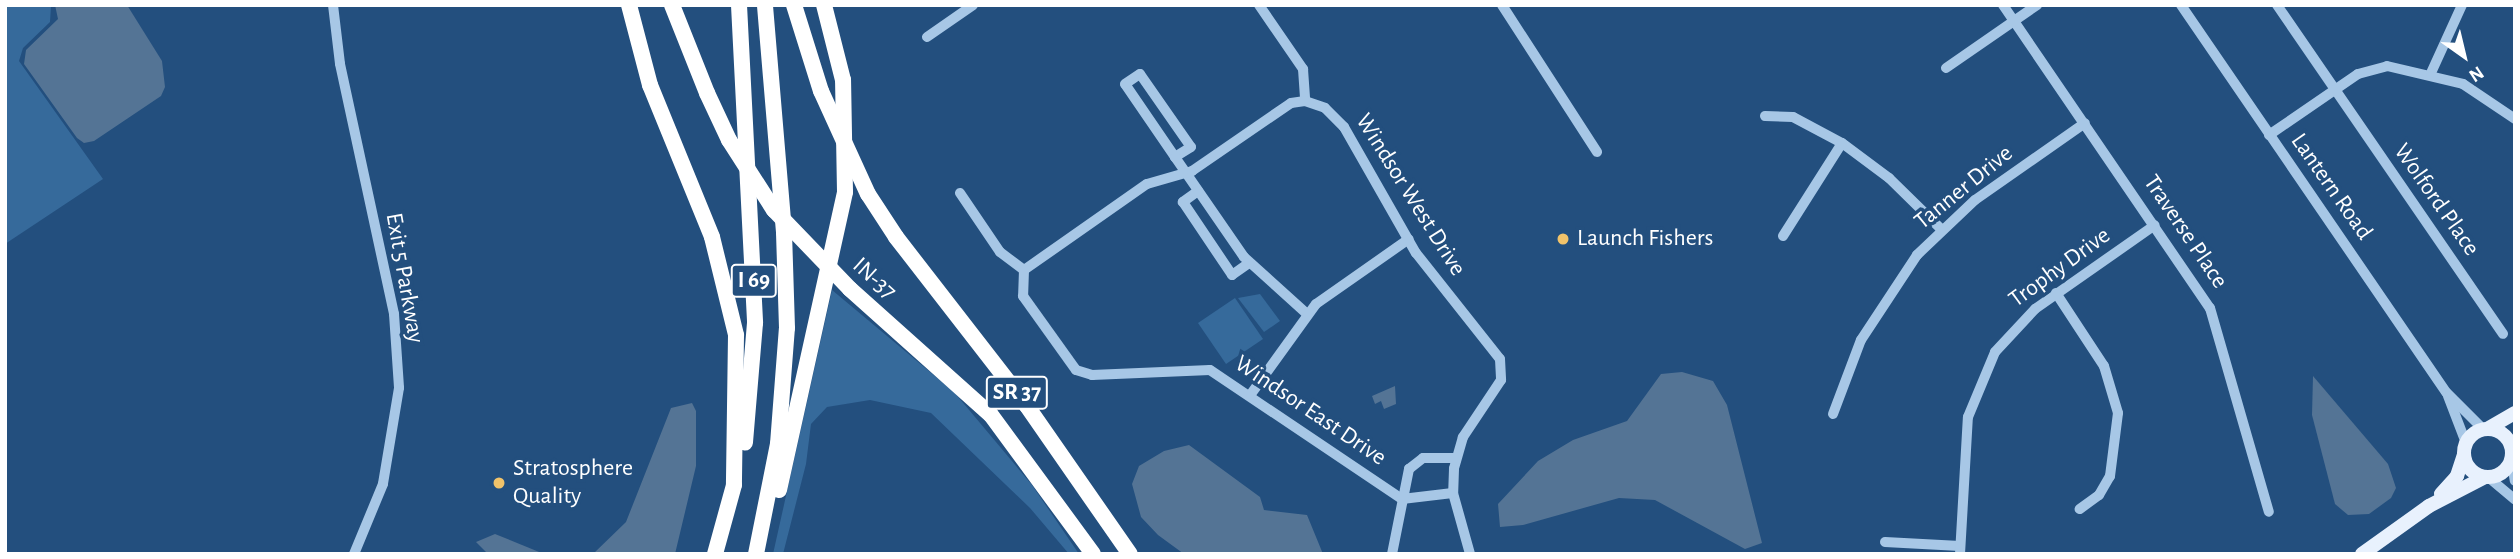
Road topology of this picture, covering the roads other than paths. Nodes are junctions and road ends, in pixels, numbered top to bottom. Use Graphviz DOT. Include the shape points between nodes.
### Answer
graph roads {
  1 [pos="332,5"];
  2 [pos="629,5"];
  3 [pos="672,5"];
  4 [pos="739,5"];
  5 [pos="765,5"];
  6 [pos="794,5"];
  7 [pos="824,5"];
  8 [pos="973,5"];
  9 [pos="1259,5"];
  10 [pos="1502,5"];
  11 [pos="2003,5"];
  12 [pos="2037,5"];
  13 [pos="2181,5"];
  14 [pos="2277,5"];
  15 [pos="2462,5"];
  16 [pos="2014,21"];
  17 [pos="927,37"];
  18 [pos="1946,68"];
  19 [pos="2431,73"];
  20 [pos="2335,89"];
  21 [pos="1305,101"];
  22 [pos="1765,116"];
  23 [pos="2515,119"];
  24 [pos="2085,123"];
  25 [pos="2269,135"];
  26 [pos="1842,144"];
  27 [pos="1597,152"];
  28 [pos="1175,157"];
  29 [pos="1187,173"];
  30 [pos="1198,191"];
  31 [pos="960,193"];
  32 [pos="2155,225"];
  33 [pos="1941,229"];
  34 [pos="1783,236"];
  35 [pos="1409,239"];
  36 [pos="1249,263"];
  37 [pos="1024,270"];
  38 [pos="2056,293"];
  39 [pos="1307,314"];
  40 [pos="2503,334"];
  41 [pos="2447,393"];
  42 [pos="1251,394"];
  43 [pos="1833,414"];
  44 [pos="2515,414"];
  45 [pos="2486,430"];
  46 [pos="2515,431"];
  47 [pos="2465,448"];
  48 [pos="2511,452"];
  49 [pos="1456,458"];
  50 [pos="2486,477"];
  51 [pos="2515,481"];
  52 [pos="1453,493"];
  53 [pos="1402,499"];
  54 [pos="2515,499"];
  55 [pos="2429,506"];
  56 [pos="2080,509"];
  57 [pos="2269,512"];
  58 [pos="763,527"];
  59 [pos="1885,542"];
  60 [pos="1960,550"];
  61 [pos="354,554"];
  62 [pos="715,554"];
  63 [pos="723,554"];
  64 [pos="756,554"];
  65 [pos="1093,554"];
  66 [pos="1130,554"];
  67 [pos="1392,554"];
  68 [pos="1471,554"];
  69 [pos="2362,554"];
  1 -- 61 [label="street, Exit 5 Parkway" via="340,64 394,314 399,388 383,484"];
  2 -- 62 [label="highway" via="650,85 712,237 736,335 734,485"];
  3 -- 65 [label="highway, IN-37 / SR 37, bridge" via="729,140 774,210 850,289 991,415"];
  4 -- 63 [label="highway, I 69" via="754,335 745,442"];
  5 -- 58 [label="highway, I 69" via="787,328 782,412"];
  6 -- 66 [label="highway, IN-37 / SR 37, bridge" via="821,91 868,194 896,237 1027,405"];
  7 -- 58 [label="highway" via="843,80 845,192 789,455"];
  8 -- 17 [label="street"];
  9 -- 21 [label="street" via="1303,69"];
  10 -- 27 [label="street"];
  11 -- 16 [label="street, Traverse Place"];
  12 -- 16 [label="street"];
  13 -- 25 [label="street, Lantern Road"];
  14 -- 20 [label="street, Wolford Place"];
  15 -- 19 [label="street"];
  16 -- 18 [label="street"];
  16 -- 24 [label="street, Traverse Place"];
  19 -- 20 [label="street" via="2375,67"];
  19 -- 23 [label="street" via="2483,94"];
  20 -- 25 [label="street"];
  20 -- 40 [label="street, Wolford Place"];
  21 -- 29 [label="street" via="1291,103"];
  21 -- 35 [label="street, Windsor West Drive" via="1325,108 1343,127"];
  22 -- 26 [label="street" via="1793,117"];
  24 -- 32 [label="street, Traverse Place"];
  24 -- 33 [label="street, Tanner Drive" via="1992,187"];
  25 -- 41 [label="street, Lantern Road"];
  26 -- 33 [label="street" via="1889,178"];
  26 -- 34 [label="street"];
  28 -- 28 [label="street" via="1125,84 1140,74 1191,147"];
  28 -- 29 [label="street"];
  29 -- 30 [label="street"];
  29 -- 37 [label="street" via="1147,184"];
  30 -- 36 [label="street"];
  30 -- 36 [label="street" via="1182,202 1232,275"];
  31 -- 37 [label="street" via="1004,257"];
  32 -- 38 [label="street, Trophy Drive"];
  32 -- 57 [label="street, Traverse Place" via="2210,308"];
  33 -- 43 [label="street, Tanner Drive" via="1909,265 1871,322"];
  35 -- 39 [label="street" via="1321,299"];
  35 -- 49 [label="street, Windsor West Drive" via="1502,366 1501,380 1463,437"];
  36 -- 39 [label="street"];
  37 -- 42 [label="street, Windsor East Drive" via="1023,296 1076,370 1092,375 1210,370"];
  38 -- 56 [label="street" via="2104,366 2118,413 2110,476 2099,495"];
  38 -- 60 [label="street, Trophy Drive" via="2010,333 1979,382 1965,436"];
  39 -- 42 [label="street"];
  41 -- 45 [label="street, Lantern Road"];
  41 -- 47 [label="street, Lantern Road"];
  42 -- 53 [label="street, Windsor East Drive"];
  44 -- 45 [label="main road"];
  45 -- 47 [label="main road"];
  45 -- 48 [label="main road" via="2501,434"];
  46 -- 48 [label="main road"];
  47 -- 50 [label="main road" via="2469,468"];
  47 -- 55 [label="main road" via="2457,476"];
  48 -- 50 [label="main road" via="2505,469"];
  48 -- 51 [label="street"];
  49 -- 52 [label="street, Windsor West Drive"];
  49 -- 53 [label="street, Windsor East Drive" via="1433,456 1415,462 1406,476"];
  50 -- 54 [label="street"];
  50 -- 55 [label="main road"];
  52 -- 53 [label="street"];
  52 -- 68 [label="street"];
  53 -- 67 [label="street"];
  55 -- 69 [label="main road"];
  58 -- 64 [label="highway, I 69"];
  59 -- 60 [label="street"];
}
